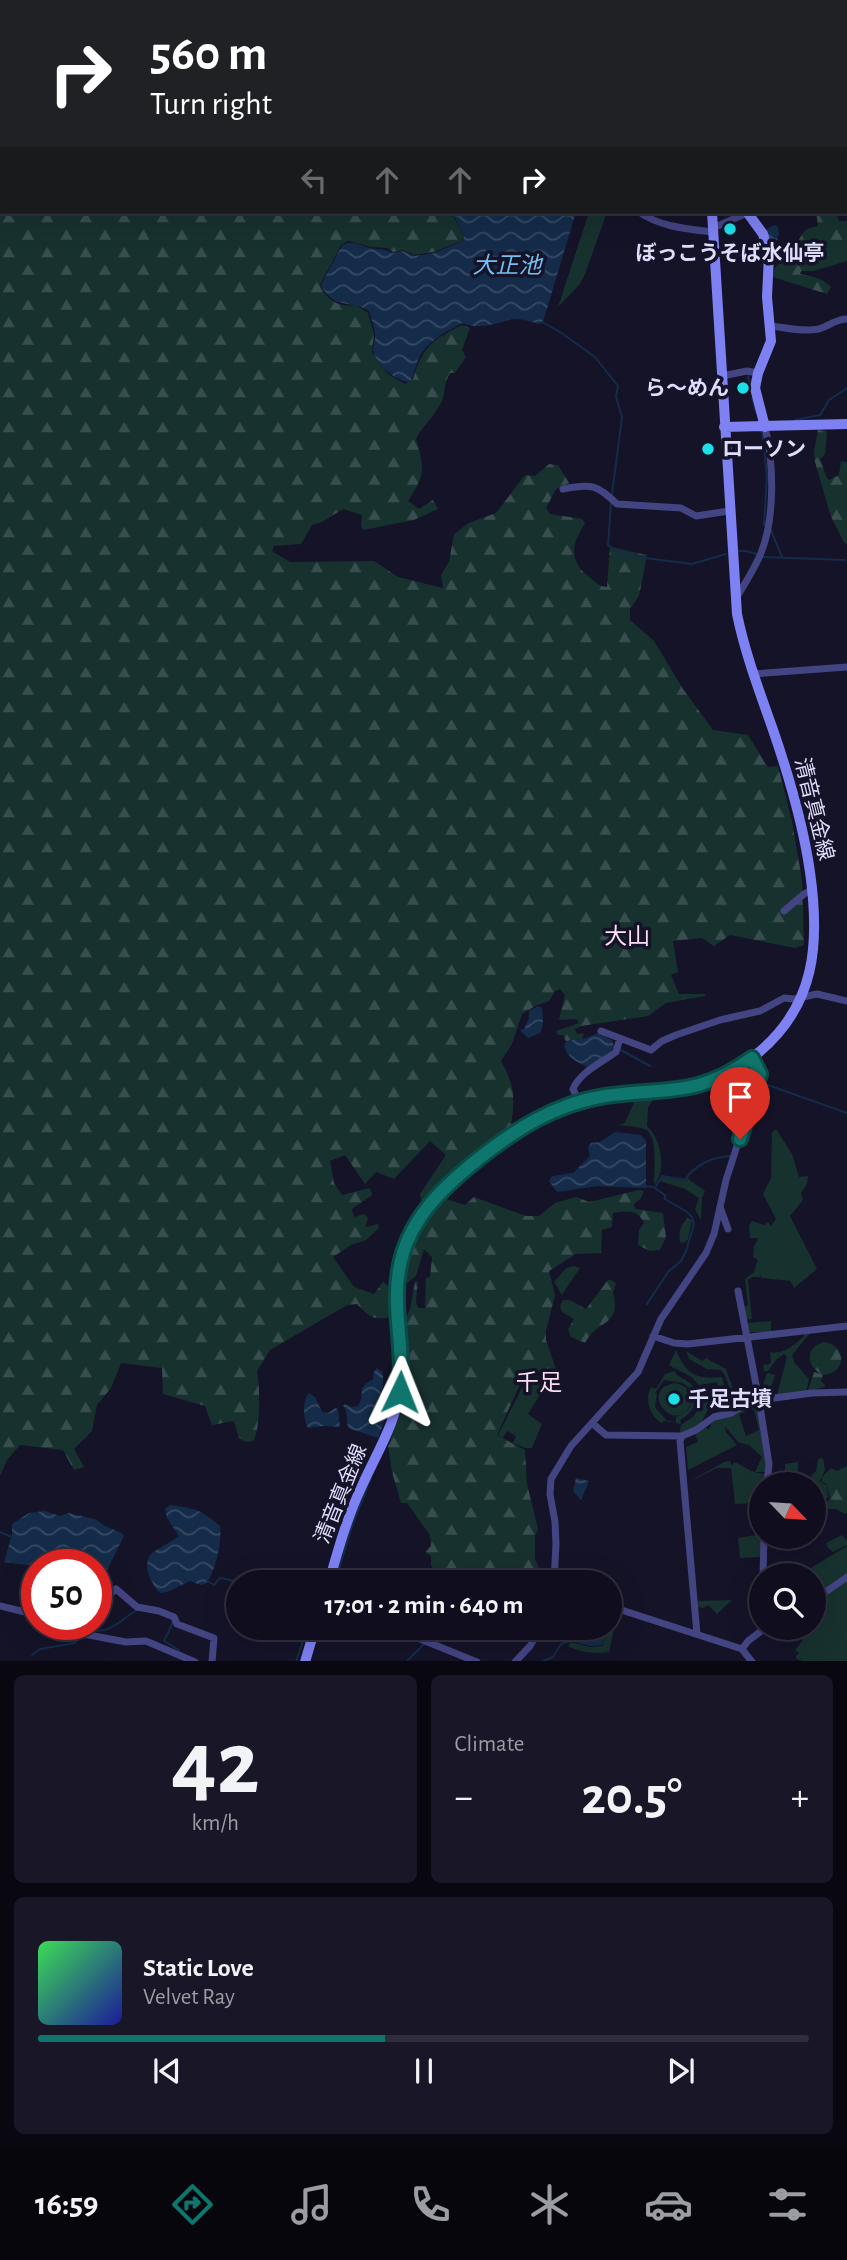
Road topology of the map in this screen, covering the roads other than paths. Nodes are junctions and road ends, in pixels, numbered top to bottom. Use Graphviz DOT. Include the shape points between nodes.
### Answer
graph roads {
  1 [pos="642,214"];
  2 [pos="712,214"];
  3 [pos="743,214"];
  4 [pos="749,214"];
  5 [pos="713,230"];
  6 [pos="847,319"];
  7 [pos="771,326"];
  8 [pos="758,373"];
  9 [pos="722,376"];
  10 [pos="847,424"];
  11 [pos="724,427"];
  12 [pos="765,427"];
  13 [pos="563,489"];
  14 [pos="729,511"];
  15 [pos="735,601"];
  16 [pos="847,667"];
  17 [pos="753,674"];
  18 [pos="811,890"];
  19 [pos="784,911"];
  20 [pos="803,996"];
  21 [pos="847,1001"];
  22 [pos="601,1031"];
  23 [pos="620,1038"];
  24 [pos="752,1058"];
  25 [pos="579,1102"];
  26 [pos="720,1206"];
  27 [pos="728,1229"];
  28 [pos="738,1291"];
  29 [pos="847,1326"];
  30 [pos="653,1336"];
  31 [pos="747,1336"];
  32 [pos="847,1392"];
  33 [pos="759,1400"];
  34 [pos="592,1423"];
  35 [pos="682,1436"];
  36 [pos="768,1472"];
  37 [pos="333,1570"];
  38 [pos="555,1570"];
  39 [pos="847,1577"];
  40 [pos="112,1592"];
  41 [pos="826,1592"];
  42 [pos="0,1606"];
  43 [pos="622,1610"];
  44 [pos="21,1611"];
  45 [pos="697,1634"];
  46 [pos="112,1639"];
  47 [pos="312,1640"];
  48 [pos="424,1640"];
  49 [pos="533,1640"];
  50 [pos="749,1640"];
  51 [pos="742,1648"];
  52 [pos="195,1661"];
  53 [pos="212,1661"];
  54 [pos="305,1661"];
  55 [pos="477,1661"];
  56 [pos="515,1661"];
  57 [pos="752,1661"];
  1 -- 5 [label="street" via="665,224"];
  2 -- 5 [label="main road, 清音真金線"];
  3 -- 5 [label="street"];
  4 -- 7 [label="main road" via="768,250"];
  5 -- 9 [label="main road, 清音真金線"];
  6 -- 7 [label="street" via="819,329"];
  7 -- 8 [label="main road" via="771,341"];
  8 -- 9 [label="street"];
  8 -- 12 [label="main road" via="756,394"];
  9 -- 11 [label="main road, 清音真金線"];
  10 -- 12 [label="main road"];
  11 -- 12 [label="main road"];
  11 -- 14 [label="main road, 清音真金線"];
  12 -- 15 [label="street" via="771,486 767,524 760,556"];
  13 -- 14 [label="street" via="584,485 601,489 617,504 681,508 696,516"];
  14 -- 15 [label="main road, 清音真金線"];
  15 -- 17 [label="main road, 清音真金線"];
  16 -- 17 [label="street"];
  17 -- 18 [label="main road, 清音真金線" via="788,776"];
  18 -- 19 [label="street"];
  18 -- 20 [label="main road, 清音真金線" via="813,945"];
  20 -- 21 [label="street" via="817,994"];
  20 -- 23 [label="street" via="784,998 760,1011 676,1035 651,1050"];
  20 -- 24 [label="main road, 清音真金線" via="783,1029"];
  22 -- 23 [label="street"];
  23 -- 25 [label="street" via="618,1049 574,1085"];
  24 -- 25 [label="main road, 清音真金線" via="727,1074 692,1087"];
  24 -- 26 [label="street" via="760,1074"];
  25 -- 37 [label="main road, 清音真金線" via="545,1114 505,1138 441,1191 415,1225 396,1286 402,1366 398,1403 348,1520"];
  26 -- 27 [label="street"];
  26 -- 30 [label="street" via="705,1253"];
  28 -- 31 [label="street"];
  29 -- 31 [label="street"];
  30 -- 31 [label="street" via="682,1344"];
  30 -- 34 [label="street" via="638,1371"];
  31 -- 33 [label="street"];
  32 -- 33 [label="street"];
  33 -- 35 [label="street" via="714,1417"];
  33 -- 36 [label="street"];
  34 -- 35 [label="street" via="606,1435"];
  34 -- 38 [label="street" via="551,1479"];
  35 -- 45 [label="street"];
  39 -- 41 [label="street"];
  40 -- 53 [label="street" via="116,1589 137,1607 168,1614 177,1624 214,1638"];
  42 -- 44 [label="street"];
  43 -- 45 [label="street"];
  45 -- 51 [label="street"];
  46 -- 52 [label="street" via="146,1641"];
  47 -- 54 [label="main road"];
  48 -- 55 [label="street"];
  49 -- 56 [label="street"];
  50 -- 51 [label="street"];
  51 -- 57 [label="street"];
}
